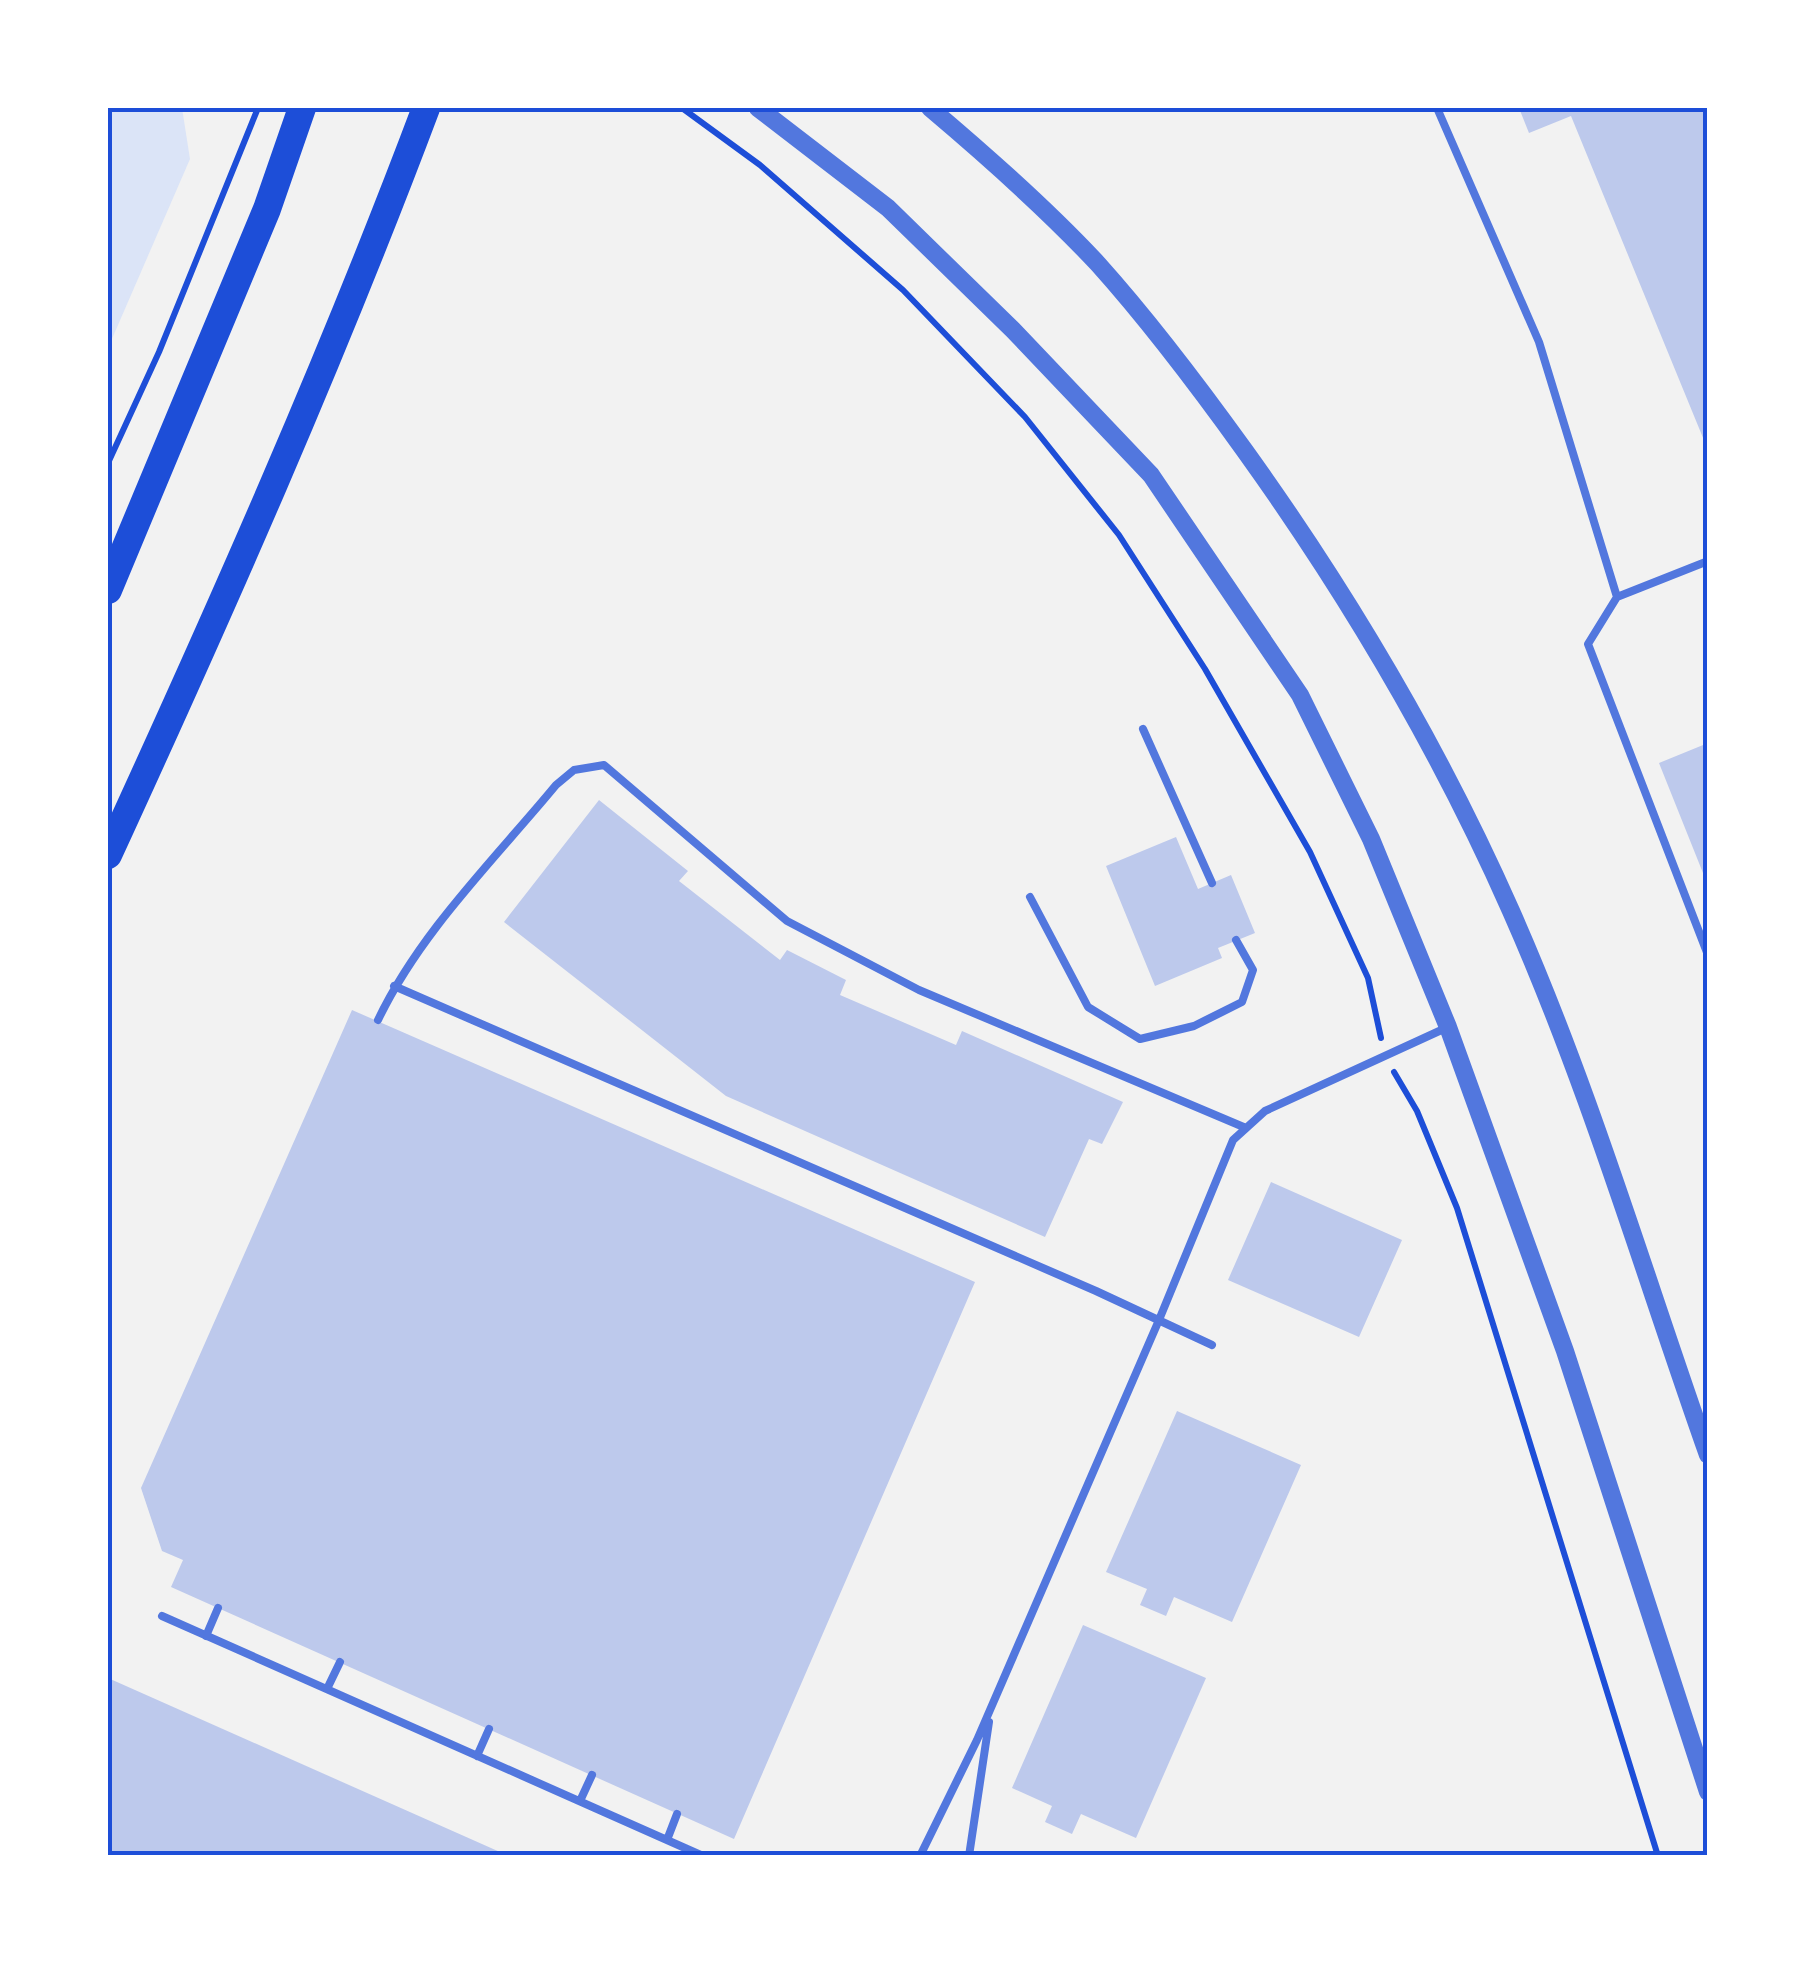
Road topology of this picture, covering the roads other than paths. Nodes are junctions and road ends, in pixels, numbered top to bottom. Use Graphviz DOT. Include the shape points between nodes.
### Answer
graph roads {
  1 [pos="302,108"];
  2 [pos="426,108"];
  3 [pos="758,108"];
  4 [pos="930,108"];
  5 [pos="1436,108"];
  6 [pos="1708,562"];
  7 [pos="108,590"];
  8 [pos="1617,597"];
  9 [pos="1143,730"];
  10 [pos="108,856"];
  11 [pos="1212,883"];
  12 [pos="1030,898"];
  13 [pos="1236,940"];
  14 [pos="1708,955"];
  15 [pos="394,986"];
  16 [pos="378,1020"];
  17 [pos="1448,1027"];
  18 [pos="1246,1128"];
  19 [pos="1159,1320"];
  20 [pos="1212,1345"];
  21 [pos="1708,1456"];
  22 [pos="218,1608"];
  23 [pos="162,1616"];
  24 [pos="206,1636"];
  25 [pos="340,1662"];
  26 [pos="326,1689"];
  27 [pos="991,1707"];
  28 [pos="489,1729"];
  29 [pos="477,1756"];
  30 [pos="592,1775"];
  31 [pos="1708,1792"];
  32 [pos="580,1802"];
  33 [pos="677,1814"];
  34 [pos="667,1840"];
  35 [pos="703,1856"];
  36 [pos="920,1856"];
  37 [pos="969,1856"];
  1 -- 7 [label="highway" via="267,209"];
  2 -- 10 [label="highway" via="366,266"];
  3 -- 17 [label="street" via="888,208 1152,476 1300,696 1371,840"];
  4 -- 21 [label="street" via="1026,193 1158,335 1279,499 1397,684 1466,816 1556,1018"];
  5 -- 8 [label="lane" via="1539,342"];
  6 -- 8 [label="lane"];
  8 -- 14 [label="lane" via="1588,644"];
  9 -- 11 [label="lane"];
  12 -- 13 [label="lane" via="1088,1006 1140,1039 1194,1026 1242,1002 1253,970"];
  15 -- 16 [label="lane"];
  15 -- 18 [label="lane" via="556,785 574,770 604,765 786,922 919,990"];
  15 -- 19 [label="lane"];
  17 -- 18 [label="lane" via="1265,1111"];
  17 -- 31 [label="street" via="1566,1350"];
  18 -- 19 [label="lane" via="1233,1140"];
  19 -- 20 [label="lane"];
  19 -- 27 [label="lane"];
  22 -- 24 [label="lane"];
  23 -- 24 [label="lane"];
  24 -- 26 [label="lane"];
  25 -- 26 [label="lane"];
  26 -- 29 [label="lane"];
  27 -- 36 [label="lane"];
  27 -- 37 [label="lane"];
  28 -- 29 [label="lane"];
  29 -- 32 [label="lane"];
  30 -- 32 [label="lane"];
  32 -- 34 [label="lane"];
  33 -- 34 [label="lane"];
  34 -- 35 [label="lane"];
}
